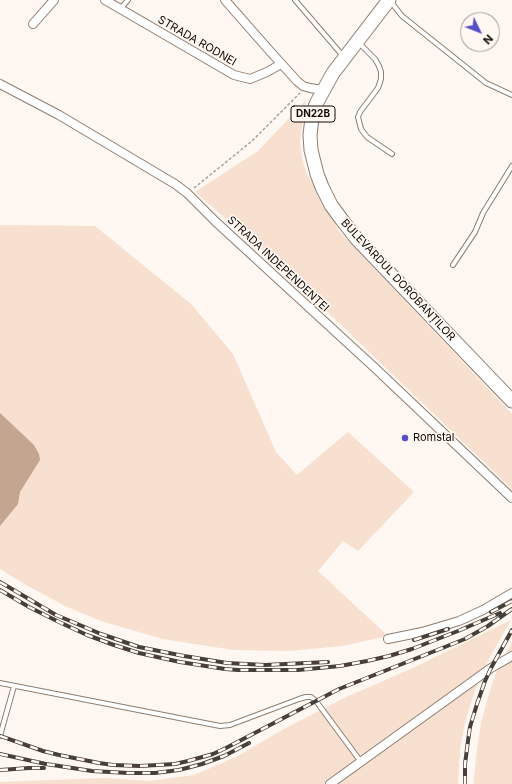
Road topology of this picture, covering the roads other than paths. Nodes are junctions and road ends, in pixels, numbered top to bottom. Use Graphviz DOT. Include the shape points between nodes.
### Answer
graph roads {
  1 [pos="54,0"];
  2 [pos="105,0"];
  3 [pos="128,0"];
  4 [pos="225,0"];
  5 [pos="295,0"];
  6 [pos="389,0"];
  7 [pos="120,10"];
  8 [pos="33,24"];
  9 [pos="357,42"];
  10 [pos="344,58"];
  11 [pos="281,64"];
  12 [pos="0,84"];
  13 [pos="323,90"];
  14 [pos="512,95"];
  15 [pos="392,154"];
  16 [pos="512,166"];
  17 [pos="453,265"];
  18 [pos="512,401"];
  19 [pos="512,498"];
  20 [pos="512,593"];
  21 [pos="388,639"];
  22 [pos="512,656"];
  23 [pos="0,683"];
  24 [pos="14,686"];
  25 [pos="0,736"];
  26 [pos="361,762"];
  27 [pos="330,784"];
  1 -- 8 [label="street"];
  2 -- 7 [label="street, STRADA RODNEI"];
  3 -- 7 [label="lane"];
  4 -- 11 [label="street"];
  5 -- 10 [label="lane"];
  6 -- 9 [label="main road, BULEVARDUL DOROBANȚILOR / DN22B"];
  6 -- 14 [label="lane" via="402,16 486,83"];
  7 -- 11 [label="street, STRADA RODNEI" via="234,75 250,79"];
  9 -- 10 [label="main road, BULEVARDUL DOROBANȚILOR / DN22B"];
  9 -- 15 [label="lane" via="375,59 381,72 378,88 358,117 361,129 367,137"];
  10 -- 13 [label="main road, BULEVARDUL DOROBANȚILOR / DN22B"];
  11 -- 13 [label="street" via="303,86"];
  12 -- 19 [label="street, STRADA INDEPENDENȚEI" via="59,115 187,193"];
  13 -- 18 [label="main road, BULEVARDUL DOROBANȚILOR / DN22B" via="312,118 311,150 319,180 331,205 356,238"];
  16 -- 17 [label="lane" via="483,213 475,232"];
  20 -- 21 [label="street" via="459,621"];
  22 -- 26 [label="street" via="491,668"];
  23 -- 24 [label="lane"];
  24 -- 25 [label="lane"];
  24 -- 26 [label="lane" via="220,726 230,725 306,697 316,701"];
  26 -- 27 [label="street"];
}
